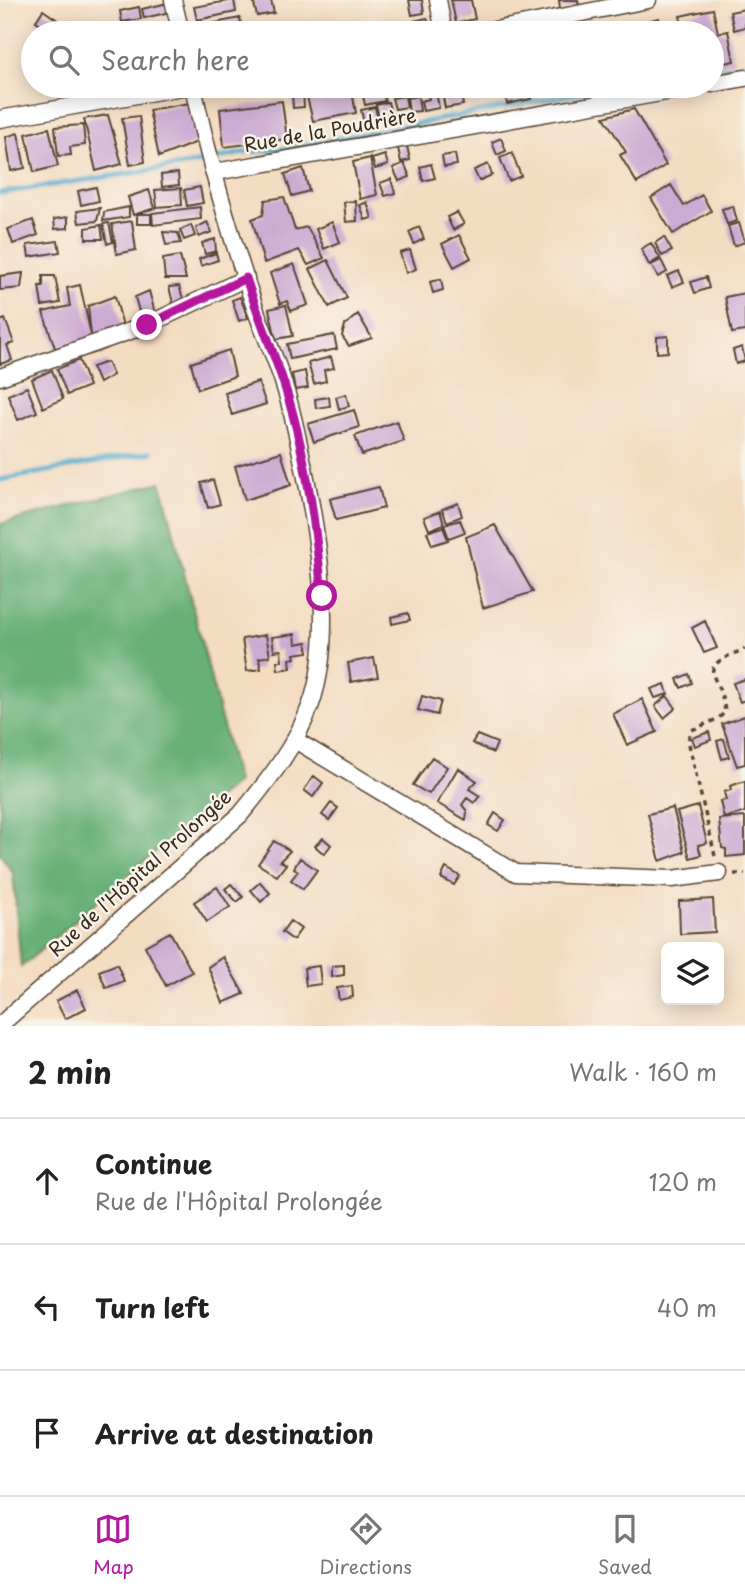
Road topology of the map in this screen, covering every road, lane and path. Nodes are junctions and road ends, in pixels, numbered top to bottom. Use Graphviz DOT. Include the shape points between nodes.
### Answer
graph roads {
  1 [pos="173,0"];
  2 [pos="438,0"];
  3 [pos="648,0"];
  4 [pos="178,21"];
  5 [pos="442,21"];
  6 [pos="541,21"];
  7 [pos="745,78"];
  8 [pos="724,82"];
  9 [pos="121,98"];
  10 [pos="193,98"];
  11 [pos="632,98"];
  12 [pos="0,119"];
  13 [pos="215,172"];
  14 [pos="246,278"];
  15 [pos="0,377"];
  16 [pos="745,649"];
  17 [pos="295,740"];
  18 [pos="719,873"];
  19 [pos="0,1024"];
  1 -- 4 [label="street"];
  2 -- 5 [label="street"];
  3 -- 6 [label="street"];
  7 -- 8 [label="street"];
  9 -- 12 [label="street"];
  10 -- 13 [label="street, Rue de l'Hôpital Prolongée"];
  11 -- 13 [label="street, Rue de la Poudrière"];
  13 -- 14 [label="street, Rue de l'Hôpital Prolongée"];
  14 -- 15 [label="street" via="105,342"];
  14 -- 17 [label="street, Rue de l'Hôpital Prolongée" via="284,385 317,532 322,596 320,663 311,703"];
  16 -- 18 [label="path" via="715,665 713,675 725,712 692,730 688,740"];
  17 -- 18 [label="street" via="516,873 672,879"];
  17 -- 19 [label="street, Rue de l'Hôpital Prolongée" via="240,815"];
}
